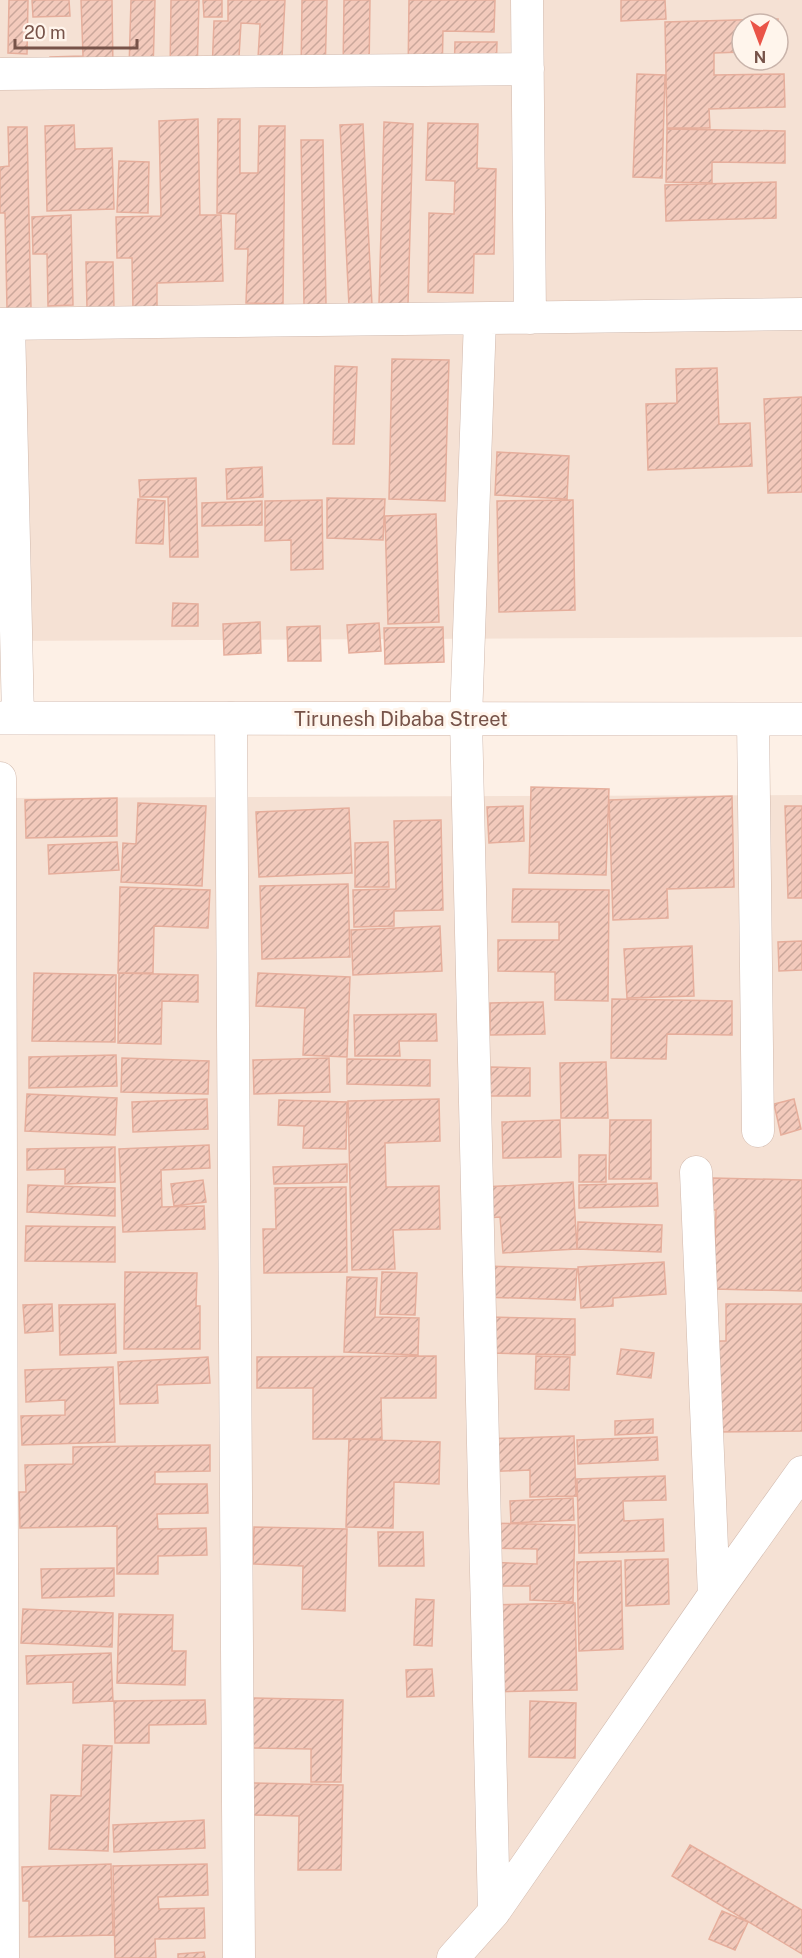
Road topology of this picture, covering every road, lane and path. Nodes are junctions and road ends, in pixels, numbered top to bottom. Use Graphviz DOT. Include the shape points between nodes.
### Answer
graph roads {
  1 [pos="528,0"];
  2 [pos="528,69"];
  3 [pos="0,74"];
  4 [pos="802,314"];
  5 [pos="530,318"];
  6 [pos="480,319"];
  7 [pos="4,324"];
  8 [pos="9,718"];
  9 [pos="231,718"];
  10 [pos="466,719"];
  11 [pos="753,719"];
  12 [pos="802,719"];
  13 [pos="0,778"];
  14 [pos="758,1131"];
  15 [pos="696,1172"];
  16 [pos="802,1472"];
  17 [pos="714,1595"];
  18 [pos="1,1762"];
  19 [pos="494,1912"];
  20 [pos="3,1958"];
  21 [pos="239,1958"];
  22 [pos="453,1958"];
  1 -- 2 [label="street"];
  2 -- 3 [label="street"];
  2 -- 5 [label="street"];
  4 -- 5 [label="street"];
  5 -- 6 [label="street"];
  6 -- 7 [label="street"];
  6 -- 10 [label="street"];
  7 -- 8 [label="street"];
  8 -- 9 [label="main road, Tirunesh Dibaba Street"];
  9 -- 10 [label="main road, Tirunesh Dibaba Street"];
  9 -- 21 [label="street"];
  10 -- 11 [label="main road, Tirunesh Dibaba Street"];
  10 -- 19 [label="street"];
  11 -- 12 [label="main road, Tirunesh Dibaba Street"];
  11 -- 14 [label="street"];
  13 -- 18 [label="street"];
  15 -- 17 [label="street"];
  16 -- 17 [label="street"];
  17 -- 19 [label="street"];
  18 -- 20 [label="street"];
  19 -- 22 [label="street"];
}
